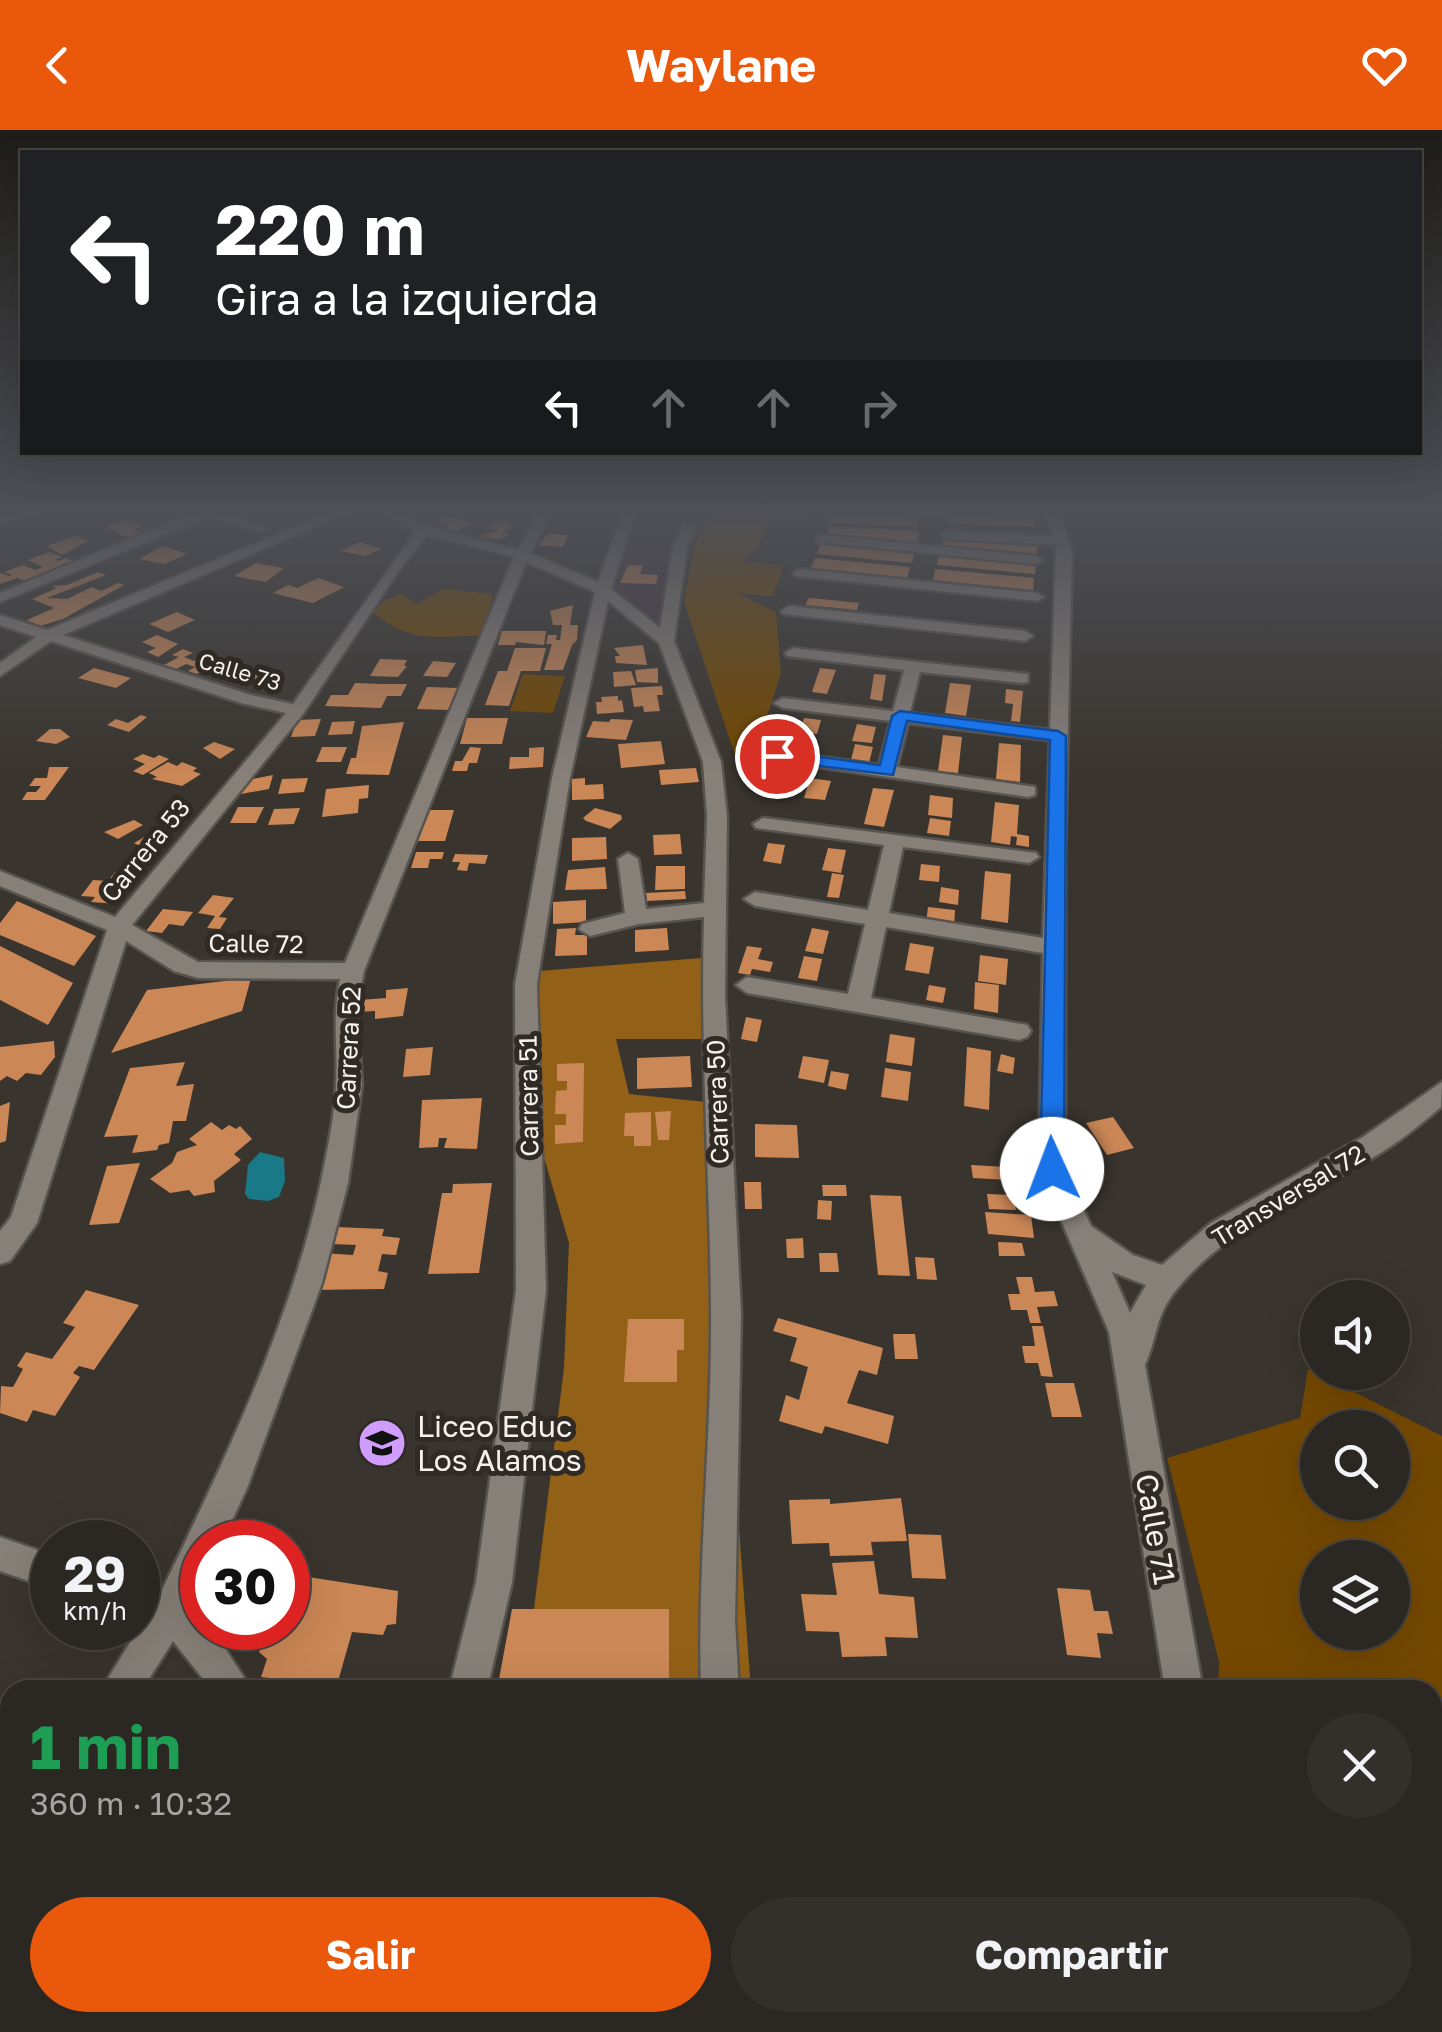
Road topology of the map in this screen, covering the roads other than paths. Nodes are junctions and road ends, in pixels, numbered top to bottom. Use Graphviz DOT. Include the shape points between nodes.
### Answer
graph roads {
  1 [pos="141,597"];
  2 [pos="374,597"];
  3 [pos="505,597"];
  4 [pos="601,597"];
  5 [pos="611,597"];
  6 [pos="673,597"];
  7 [pos="887,597"];
  8 [pos="916,597"];
  9 [pos="1037,597"];
  10 [pos="1061,597"];
  11 [pos="914,604"];
  12 [pos="789,611"];
  13 [pos="0,620"];
  14 [pos="49,635"];
  15 [pos="1025,636"];
  16 [pos="666,641"];
  17 [pos="793,653"];
  18 [pos="912,666"];
  19 [pos="0,672"];
  20 [pos="1022,678"];
  21 [pos="783,703"];
  22 [pos="297,710"];
  23 [pos="900,716"];
  24 [pos="1058,736"];
  25 [pos="777,756"];
  26 [pos="887,771"];
  27 [pos="1028,791"];
  28 [pos="763,824"];
  29 [pos="895,840"];
  30 [pos="1029,857"];
  31 [pos="628,859"];
  32 [pos="0,878"];
  33 [pos="755,898"];
  34 [pos="714,909"];
  35 [pos="636,917"];
  36 [pos="877,921"];
  37 [pos="119,927"];
  38 [pos="590,929"];
  39 [pos="1054,948"];
  40 [pos="352,972"];
  41 [pos="748,985"];
  42 [pos="858,1002"];
  43 [pos="1019,1031"];
  44 [pos="1442,1092"];
  45 [pos="1078,1232"];
  46 [pos="0,1252"];
  47 [pos="1166,1280"];
  48 [pos="1132,1367"];
  49 [pos="215,1520"];
  50 [pos="0,1554"];
  51 [pos="30,1564"];
  52 [pos="180,1574"];
  53 [pos="160,1599"];
  54 [pos="160,1611"];
  55 [pos="136,1650"];
  56 [pos="124,1680"];
  57 [pos="226,1680"];
  58 [pos="470,1680"];
  59 [pos="720,1680"];
  60 [pos="1182,1680"];
  1 -- 14 [label="street"];
  2 -- 22 [label="street, Carrera 53"];
  3 -- 40 [label="street, Carrera 52"];
  4 -- 58 [label="street, Carrera 51" via="560,778 526,984 531,1290 494,1582"];
  5 -- 16 [label="street"];
  6 -- 16 [label="street, Carrera 50"];
  7 -- 11 [label="street"];
  8 -- 11 [label="street"];
  9 -- 11 [label="street"];
  10 -- 24 [label="street"];
  11 -- 12 [label="street"];
  11 -- 15 [label="street"];
  13 -- 14 [label="street, Calle 73"];
  14 -- 19 [label="street"];
  14 -- 22 [label="street, Calle 73"];
  16 -- 34 [label="street, Carrera 50" via="712,762 718,816"];
  17 -- 18 [label="street"];
  18 -- 20 [label="street"];
  18 -- 23 [label="street"];
  21 -- 23 [label="street"];
  22 -- 37 [label="street, Carrera 53"];
  23 -- 24 [label="street"];
  23 -- 26 [label="street"];
  24 -- 39 [label="street"];
  25 -- 26 [label="street"];
  26 -- 27 [label="street"];
  28 -- 29 [label="street"];
  29 -- 30 [label="street"];
  29 -- 36 [label="street"];
  31 -- 35 [label="street"];
  32 -- 37 [label="street, Calle 72"];
  33 -- 36 [label="street"];
  34 -- 35 [label="street"];
  34 -- 59 [label="street, Carrera 50" via="726,1314"];
  35 -- 38 [label="street"];
  36 -- 39 [label="street"];
  36 -- 42 [label="street"];
  37 -- 40 [label="street, Calle 72" via="198,970"];
  37 -- 46 [label="street, Carrera 53" via="23,1223"];
  39 -- 45 [label="street" via="1052,1169"];
  40 -- 49 [label="street, Carrera 52" via="345,1009 349,1085 334,1184 307,1283"];
  41 -- 42 [label="street"];
  42 -- 43 [label="street"];
  44 -- 47 [label="street, Transversal 72" via="1383,1138 1249,1214"];
  45 -- 47 [label="street" via="1123,1264"];
  45 -- 48 [label="street" via="1115,1305"];
  47 -- 48 [label="street, Transversal 72" via="1146,1305"];
  48 -- 60 [label="street, Calle 71"];
  50 -- 51 [label="street"];
  52 -- 53 [label="street, Carrera 52"];
  54 -- 57 [label="street" via="196,1635"];
  55 -- 56 [label="street, Carrera 52"];
}
